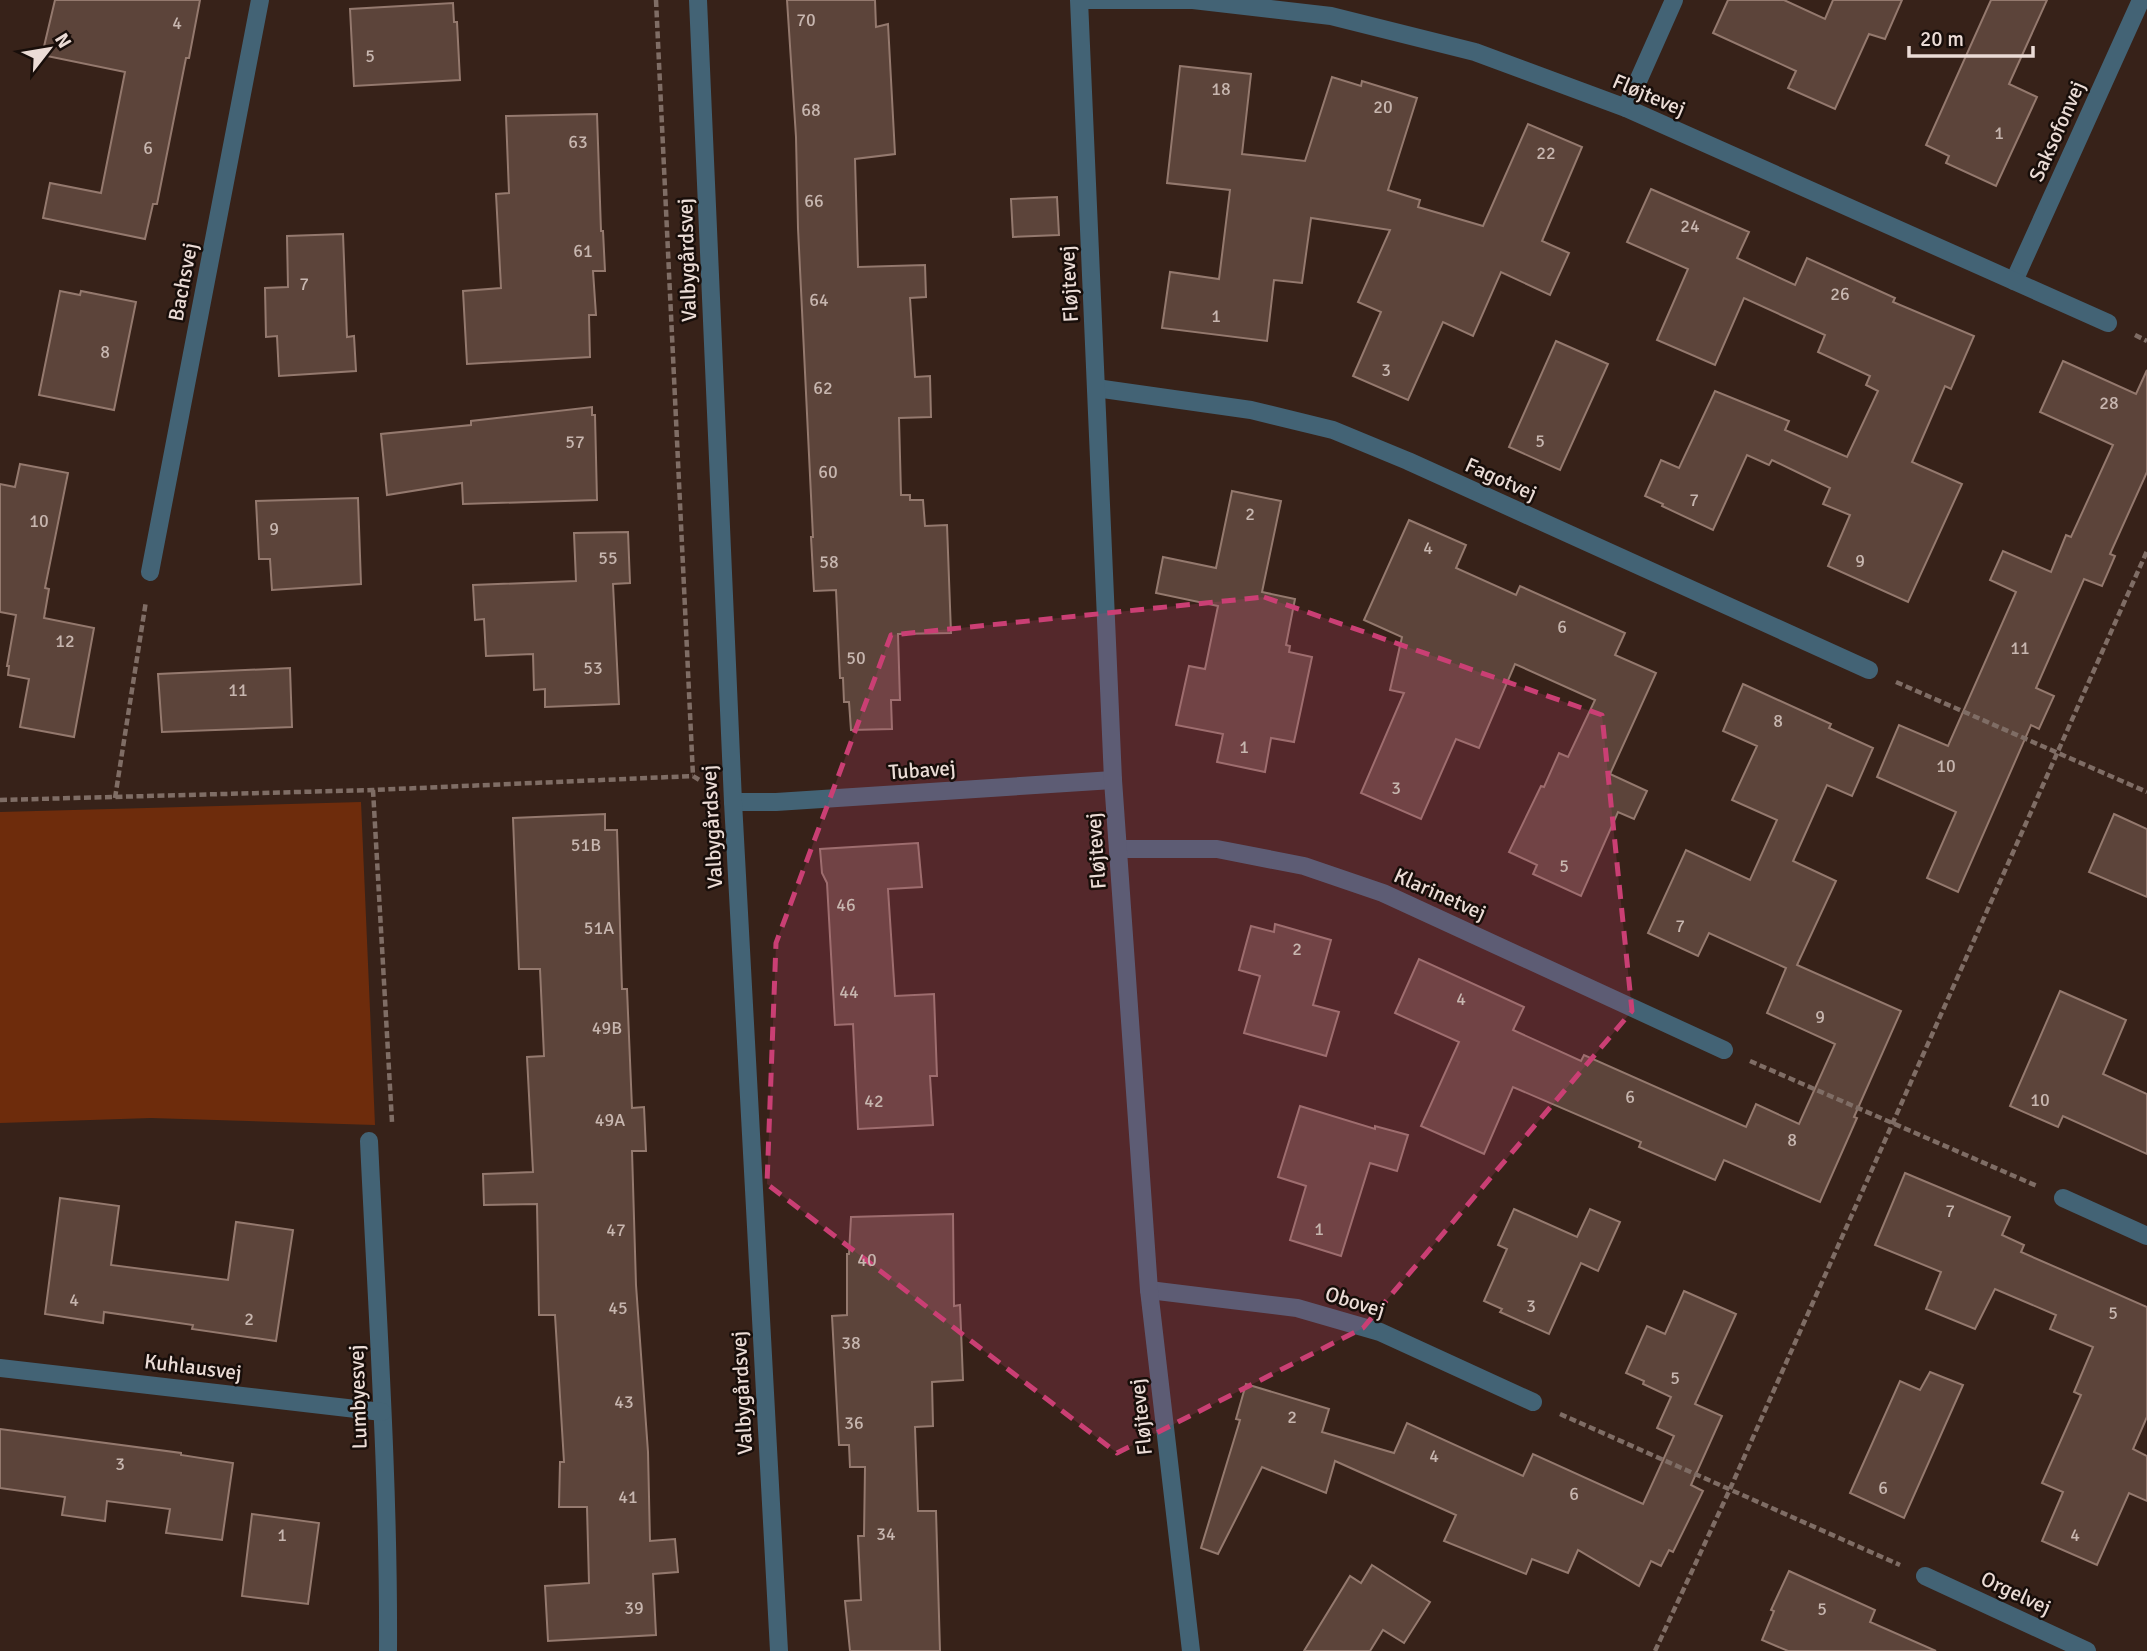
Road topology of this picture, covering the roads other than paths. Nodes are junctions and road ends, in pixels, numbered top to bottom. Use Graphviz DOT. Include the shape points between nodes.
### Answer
graph roads {
  1 [pos="260,0"];
  2 [pos="698,0"];
  3 [pos="1674,0"];
  4 [pos="2141,0"];
  5 [pos="1626,108"];
  6 [pos="2014,281"];
  7 [pos="2108,323"];
  8 [pos="1096,388"];
  9 [pos="150,572"];
  10 [pos="1869,670"];
  11 [pos="1113,780"];
  12 [pos="733,802"];
  13 [pos="1118,849"];
  14 [pos="1724,1050"];
  15 [pos="369,1141"];
  16 [pos="2063,1198"];
  17 [pos="2147,1237"];
  18 [pos="1149,1290"];
  19 [pos="0,1368"];
  20 [pos="1533,1402"];
  21 [pos="382,1412"];
  22 [pos="1925,1576"];
  23 [pos="388,1651"];
  24 [pos="779,1651"];
  25 [pos="1191,1651"];
  26 [pos="2087,1651"];
  1 -- 9 [label="street, Bachsvej"];
  2 -- 12 [label="street, Valbygårdsvej"];
  3 -- 5 [label="street"];
  4 -- 6 [label="street, Saksofonvej"];
  5 -- 6 [label="street, Fløjtevej"];
  5 -- 8 [label="street, Fløjtevej" via="1475,52 1331,16 1193,0 1079,0"];
  6 -- 7 [label="street, Fløjtevej"];
  8 -- 10 [label="street, Fagotvej" via="1251,410 1333,430"];
  8 -- 11 [label="street, Fløjtevej"];
  11 -- 12 [label="street, Tubavej"];
  11 -- 13 [label="street, Fløjtevej"];
  12 -- 24 [label="street, Valbygårdsvej"];
  13 -- 14 [label="street, Klarinetvej" via="1217,849 1304,866 1383,893"];
  13 -- 18 [label="street, Fløjtevej"];
  15 -- 21 [label="street, Lumbyesvej"];
  16 -- 17 [label="street"];
  18 -- 20 [label="street, Obovej" via="1297,1308 1380,1332"];
  18 -- 25 [label="street, Fløjtevej"];
  19 -- 21 [label="street, Kuhlausvej"];
  21 -- 23 [label="street, Lumbyesvej"];
  22 -- 26 [label="street, Orgelvej"];
}
